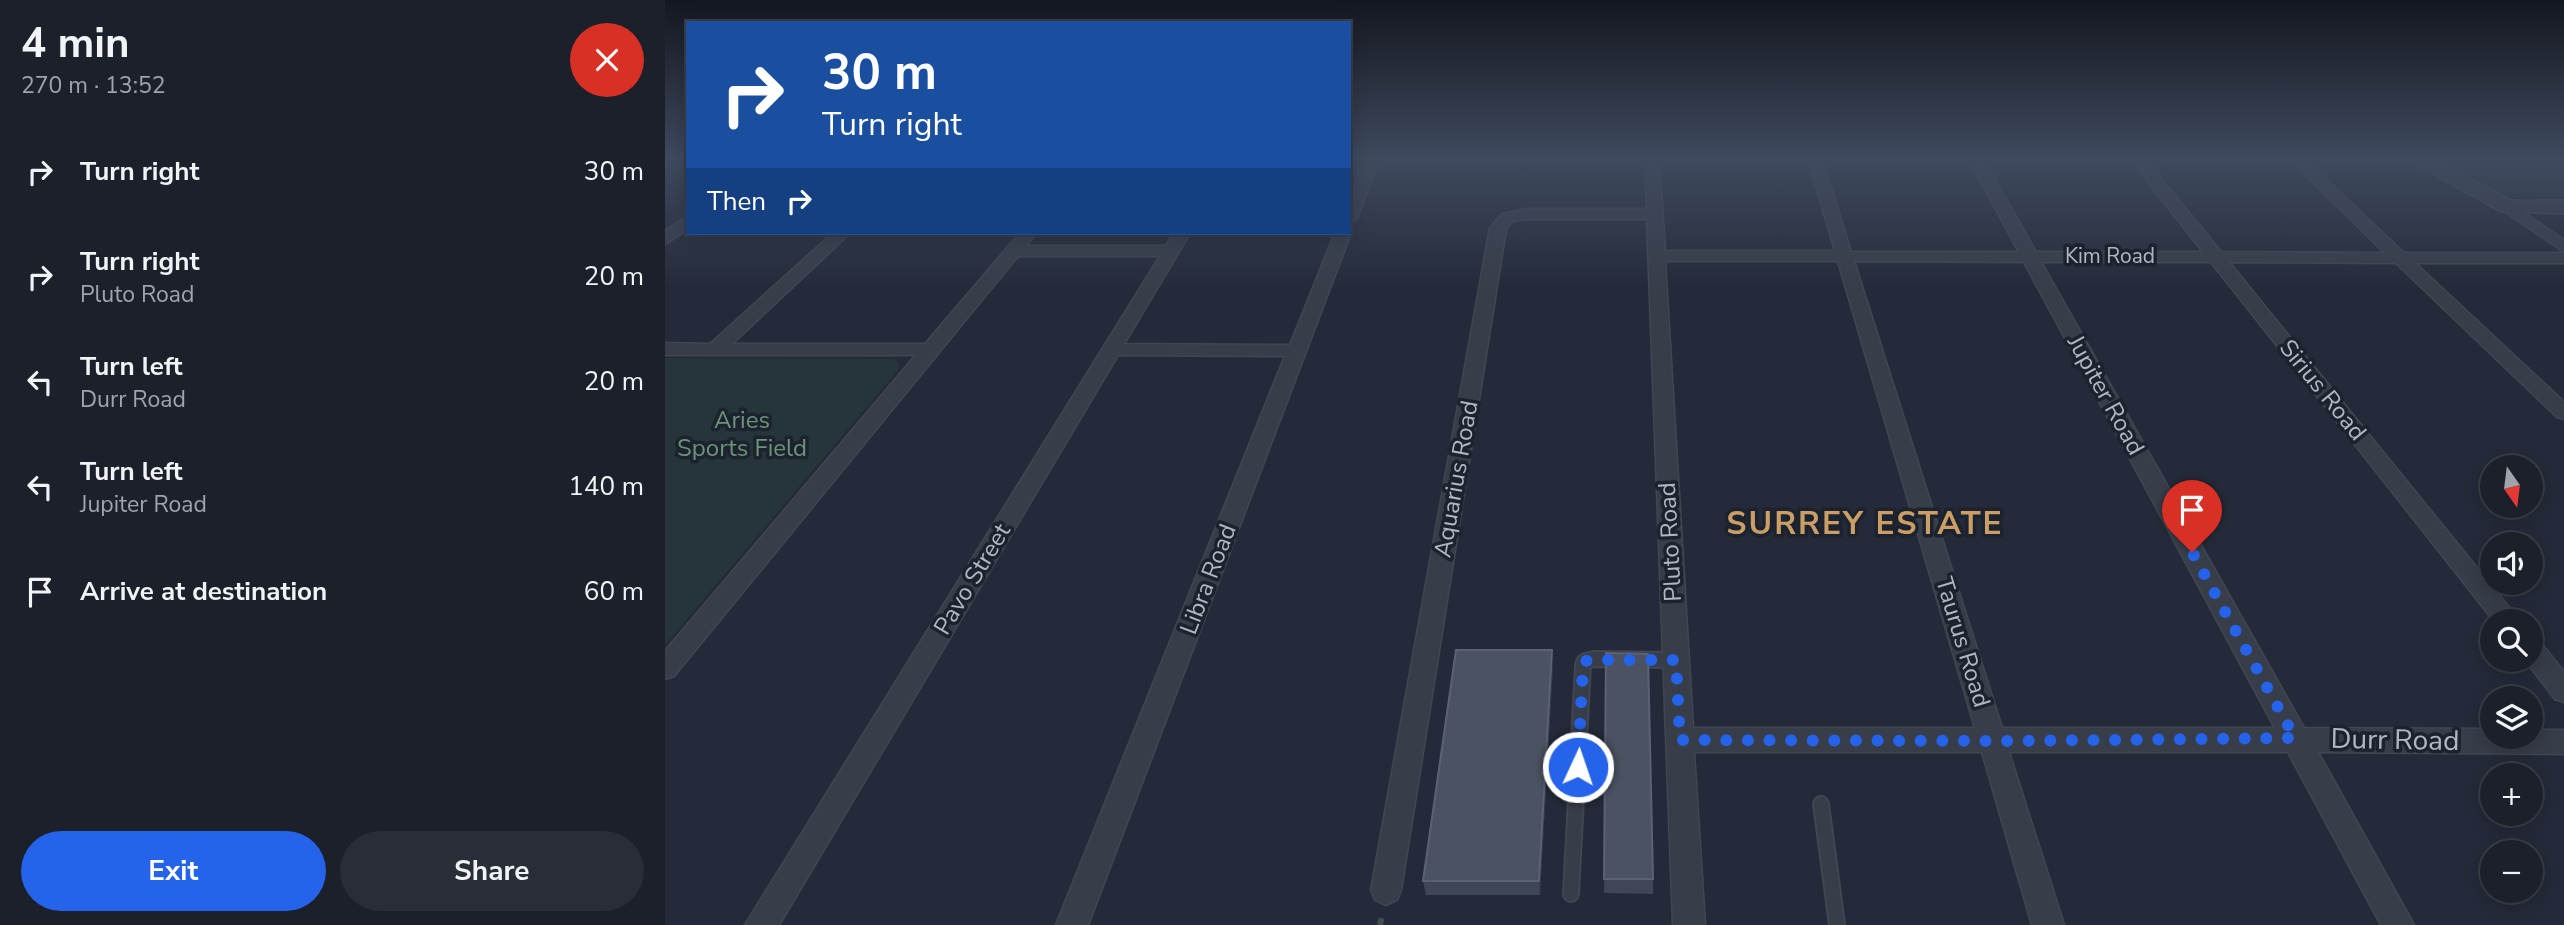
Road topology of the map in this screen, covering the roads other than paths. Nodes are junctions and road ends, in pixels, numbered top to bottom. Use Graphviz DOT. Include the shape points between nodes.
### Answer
graph roads {
  1 [pos="1654,202"];
  2 [pos="1828,202"];
  3 [pos="2000,202"];
  4 [pos="2172,202"];
  5 [pos="2341,202"];
  6 [pos="2499,202"];
  7 [pos="2508,207"];
  8 [pos="2564,207"];
  9 [pos="1654,214"];
  10 [pos="686,223"];
  11 [pos="840,235"];
  12 [pos="1026,235"];
  13 [pos="1342,235"];
  14 [pos="665,239"];
  15 [pos="1176,242"];
  16 [pos="2564,247"];
  17 [pos="1013,251"];
  18 [pos="1656,256"];
  19 [pos="1844,256"];
  20 [pos="2029,256"];
  21 [pos="2215,256"];
  22 [pos="2399,257"];
  23 [pos="2564,258"];
  24 [pos="665,349"];
  25 [pos="715,349"];
  26 [pos="1112,349"];
  27 [pos="930,351"];
  28 [pos="1298,351"];
  29 [pos="2564,413"];
  30 [pos="2498,609"];
  31 [pos="1676,660"];
  32 [pos="2543,664"];
  33 [pos="665,669"];
  34 [pos="2564,691"];
  35 [pos="2295,738"];
  36 [pos="1680,740"];
  37 [pos="1993,741"];
  38 [pos="2564,742"];
  39 [pos="1821,804"];
  40 [pos="1386,890"];
  41 [pos="1571,894"];
  42 [pos="761,925"];
  43 [pos="1072,925"];
  44 [pos="1689,925"];
  45 [pos="1837,925"];
  46 [pos="2048,925"];
  47 [pos="2399,925"];
  1 -- 9 [label="street, Pluto Road"];
  2 -- 19 [label="street, Taurus Road"];
  3 -- 20 [label="street, Jupiter Road"];
  4 -- 21 [label="street, Sirius Road"];
  5 -- 22 [label="street"];
  6 -- 7 [label="street"];
  7 -- 8 [label="street"];
  7 -- 16 [label="street"];
  9 -- 18 [label="street, Pluto Road"];
  9 -- 40 [label="street, Aquarius Road" via="1527,214 1507,217 1498,228"];
  10 -- 14 [label="street"];
  11 -- 25 [label="street"];
  12 -- 17 [label="street"];
  13 -- 28 [label="street, Libra Road"];
  15 -- 17 [label="street"];
  15 -- 26 [label="street, Pavo Street"];
  17 -- 27 [label="street"];
  18 -- 19 [label="street, Kim Road"];
  18 -- 31 [label="street, Pluto Road"];
  19 -- 20 [label="street, Kim Road"];
  19 -- 37 [label="street, Taurus Road"];
  20 -- 21 [label="street, Kim Road"];
  20 -- 35 [label="street, Jupiter Road"];
  21 -- 22 [label="street, Kim Road"];
  21 -- 30 [label="street, Sirius Road"];
  22 -- 23 [label="street, Kim Road"];
  22 -- 29 [label="street"];
  24 -- 25 [label="street"];
  25 -- 27 [label="street"];
  26 -- 28 [label="street"];
  26 -- 42 [label="street, Pavo Street"];
  27 -- 33 [label="street"];
  28 -- 43 [label="street, Libra Road"];
  31 -- 36 [label="street, Pluto Road"];
  31 -- 41 [label="lane" via="1585,661"];
  32 -- 34 [label="street"];
  35 -- 37 [label="street, Durr Road"];
  35 -- 38 [label="street, Durr Road"];
  35 -- 47 [label="street, Jupiter Road"];
  36 -- 37 [label="street, Durr Road"];
  36 -- 44 [label="street, Pluto Road"];
  37 -- 46 [label="street, Taurus Road"];
  39 -- 45 [label="lane"];
}
